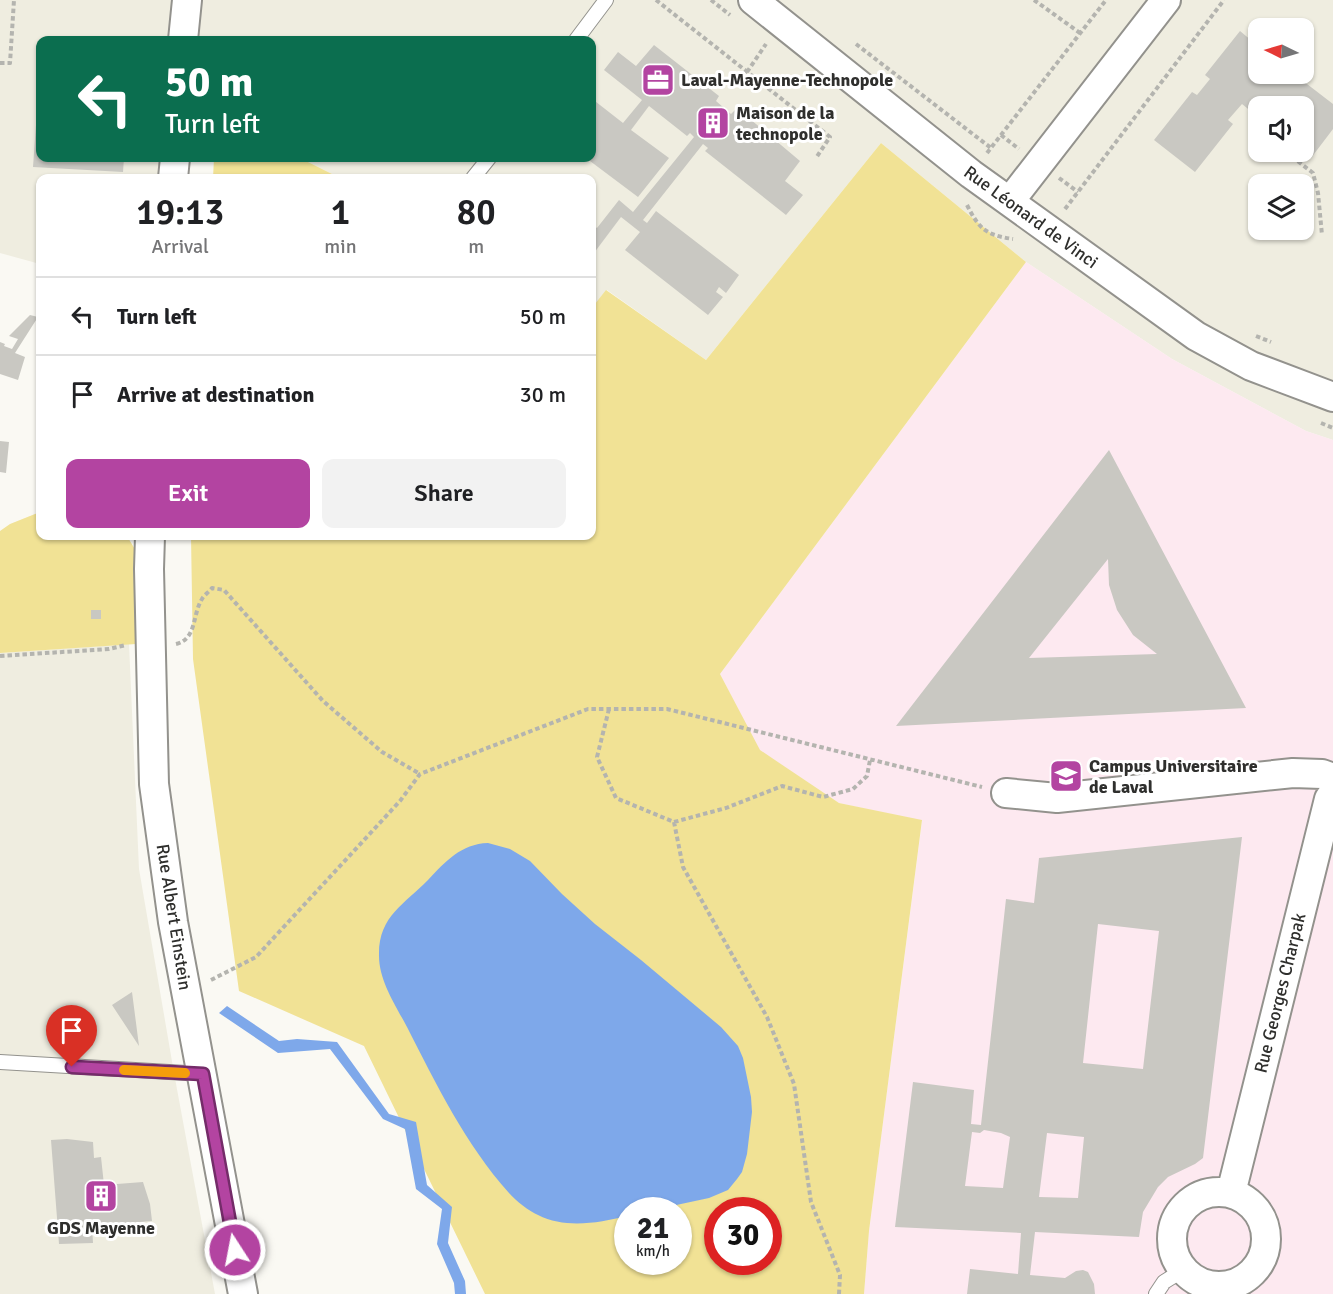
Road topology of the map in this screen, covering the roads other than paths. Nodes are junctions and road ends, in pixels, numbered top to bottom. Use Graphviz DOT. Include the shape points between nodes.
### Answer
graph roads {
  1 [pos="187,0"];
  2 [pos="606,0"];
  3 [pos="753,0"];
  4 [pos="1166,0"];
  5 [pos="183,36"];
  6 [pos="579,36"];
  7 [pos="486,162"];
  8 [pos="476,174"];
  9 [pos="1010,201"];
  10 [pos="1333,397"];
  11 [pos="150,540"];
  12 [pos="1333,778"];
  13 [pos="1006,793"];
  14 [pos="1333,794"];
  15 [pos="0,1062"];
  16 [pos="203,1074"];
  17 [pos="1231,1193"];
  18 [pos="1183,1270"];
  19 [pos="243,1294"];
  20 [pos="1156,1294"];
  1 -- 5 [label="street"];
  2 -- 6 [label="lane"];
  3 -- 9 [label="street, Rue Léonard de Vinci"];
  4 -- 9 [label="street"];
  7 -- 8 [label="lane"];
  9 -- 10 [label="street, Rue Léonard de Vinci" via="1196,336 1251,366"];
  11 -- 16 [label="street, Rue Albert Einstein" via="148,569 167,640 154,784 173,922"];
  12 -- 13 [label="street" via="1293,773 1057,798"];
  14 -- 17 [label="street, Rue Georges Charpak"];
  15 -- 16 [label="lane"];
  16 -- 19 [label="street, Rue Albert Einstein"];
  17 -- 18 [label="street" via="1205,1194 1194,1199 1176,1218 1172,1245"];
  17 -- 18 [label="street" via="1243,1198 1261,1217 1266,1243 1256,1268 1246,1278 1220,1287 1206,1285"];
  18 -- 20 [label="lane" via="1164,1282"];
}
